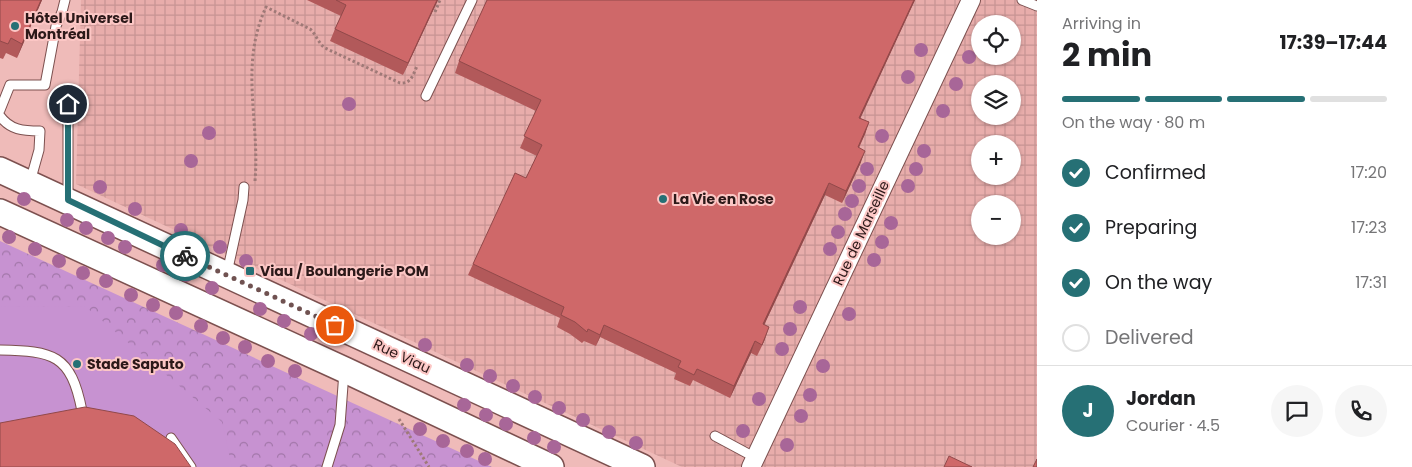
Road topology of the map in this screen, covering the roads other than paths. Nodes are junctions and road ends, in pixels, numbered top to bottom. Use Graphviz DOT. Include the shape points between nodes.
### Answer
graph roads {
  1 [pos="65,0"];
  2 [pos="472,0"];
  3 [pos="971,0"];
  4 [pos="1022,0"];
  5 [pos="1037,6"];
  6 [pos="426,96"];
  7 [pos="68,104"];
  8 [pos="0,110"];
  9 [pos="0,116"];
  10 [pos="0,170"];
  11 [pos="30,184"];
  12 [pos="244,187"];
  13 [pos="68,200"];
  14 [pos="0,212"];
  15 [pos="226,275"];
  16 [pos="0,350"];
  17 [pos="345,370"];
  18 [pos="82,411"];
  19 [pos="714,436"];
  20 [pos="171,438"];
  21 [pos="754,462"];
  22 [pos="191,467"];
  23 [pos="327,467"];
  24 [pos="551,467"];
  25 [pos="642,467"];
  1 -- 8 [label="lane" via="56,26 45,85 10,85"];
  2 -- 6 [label="lane"];
  3 -- 21 [label="street, Rue de Marseille"];
  4 -- 5 [label="lane"];
  7 -- 13 [label="lane"];
  9 -- 11 [label="lane" via="15,128 40,131"];
  10 -- 11 [label="main road, Rue Viau"];
  11 -- 13 [label="main road, Rue Viau"];
  12 -- 15 [label="lane"];
  13 -- 15 [label="main road, Rue Viau"];
  14 -- 17 [label="main road"];
  15 -- 25 [label="main road, Rue Viau"];
  16 -- 18 [label="lane" via="45,353 59,360 78,390"];
  17 -- 23 [label="lane" via="340,425"];
  17 -- 24 [label="main road"];
  19 -- 21 [label="lane"];
  20 -- 22 [label="lane"];
}
